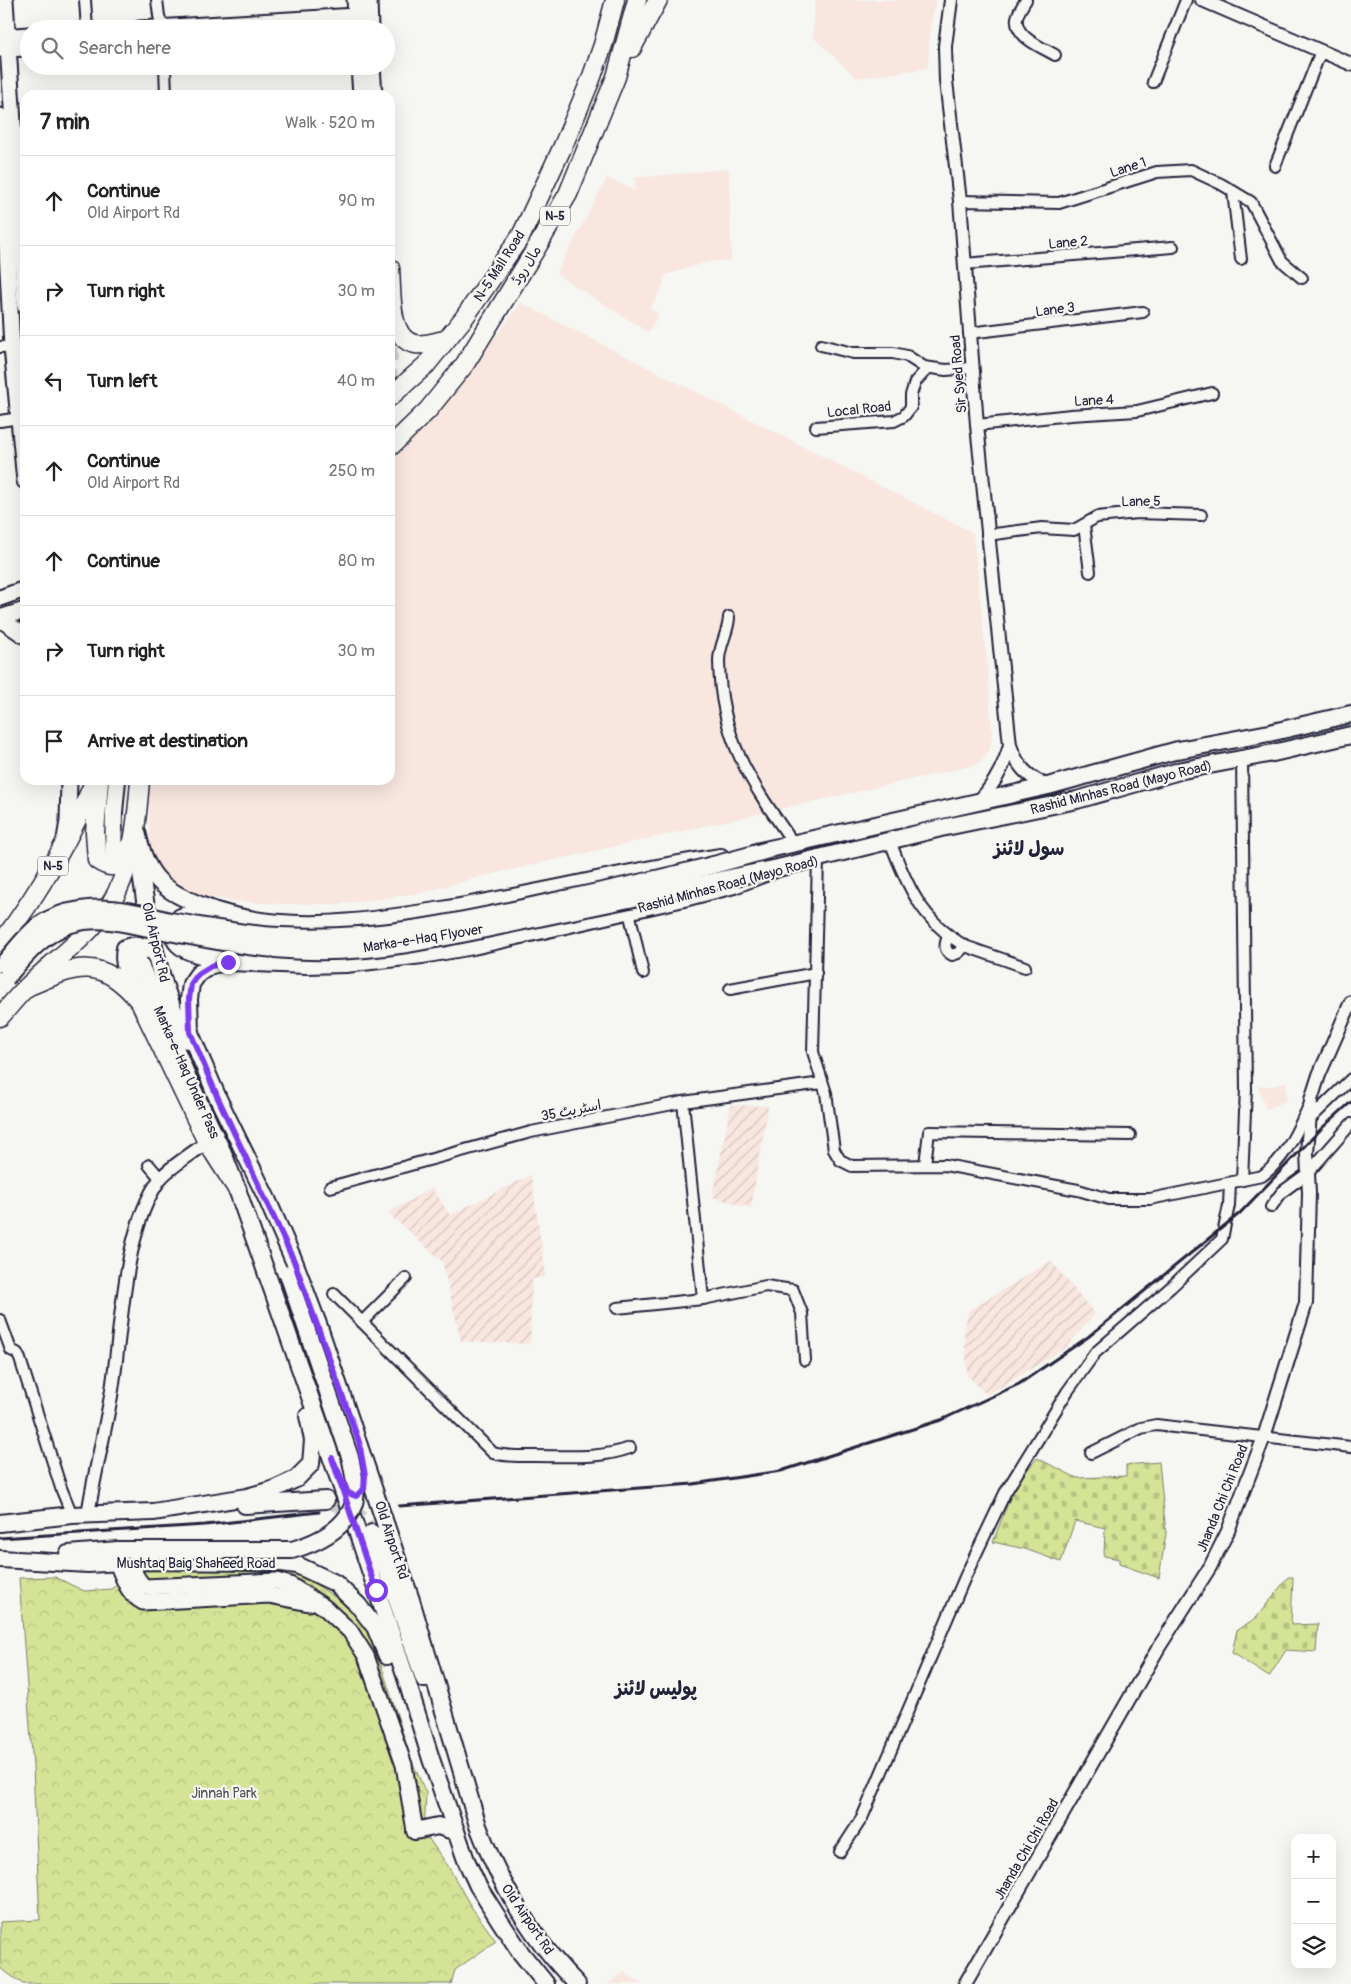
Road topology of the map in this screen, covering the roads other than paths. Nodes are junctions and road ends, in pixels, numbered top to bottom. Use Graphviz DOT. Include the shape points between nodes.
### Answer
graph roads {
  1 [pos="5,0"];
  2 [pos="85,0"];
  3 [pos="157,0"];
  4 [pos="355,0"];
  5 [pos="369,0"];
  6 [pos="615,0"];
  7 [pos="637,0"];
  8 [pos="658,0"];
  9 [pos="951,0"];
  10 [pos="1026,0"];
  11 [pos="1186,0"];
  12 [pos="1202,0"];
  13 [pos="86,20"];
  14 [pos="160,20"];
  15 [pos="356,20"];
  16 [pos="370,20"];
  17 [pos="20,38"];
  18 [pos="4,43"];
  19 [pos="20,46"];
  20 [pos="1321,51"];
  21 [pos="1055,55"];
  22 [pos="1351,64"];
  23 [pos="165,75"];
  24 [pos="360,75"];
  25 [pos="373,75"];
  26 [pos="616,77"];
  27 [pos="1152,82"];
  28 [pos="166,90"];
  29 [pos="361,90"];
  30 [pos="374,90"];
  31 [pos="0,116"];
  32 [pos="563,146"];
  33 [pos="584,158"];
  34 [pos="1275,166"];
  35 [pos="1233,192"];
  36 [pos="960,201"];
  37 [pos="3,228"];
  38 [pos="521,236"];
  39 [pos="20,243"];
  40 [pos="1173,246"];
  41 [pos="538,247"];
  42 [pos="1241,259"];
  43 [pos="964,264"];
  44 [pos="1302,278"];
  45 [pos="1143,312"];
  46 [pos="395,317"];
  47 [pos="970,333"];
  48 [pos="446,340"];
  49 [pos="821,345"];
  50 [pos="12,347"];
  51 [pos="928,368"];
  52 [pos="972,368"];
  53 [pos="395,393"];
  54 [pos="1212,393"];
  55 [pos="19,418"];
  56 [pos="0,421"];
  57 [pos="977,425"];
  58 [pos="816,427"];
  59 [pos="20,428"];
  60 [pos="395,442"];
  61 [pos="1201,515"];
  62 [pos="1084,524"];
  63 [pos="987,535"];
  64 [pos="1090,572"];
  65 [pos="20,591"];
  66 [pos="0,598"];
  67 [pos="20,612"];
  68 [pos="729,617"];
  69 [pos="0,618"];
  70 [pos="20,632"];
  71 [pos="1351,714"];
  72 [pos="1351,735"];
  73 [pos="1010,745"];
  74 [pos="1242,759"];
  75 [pos="69,785"];
  76 [pos="94,785"];
  77 [pos="100,785"];
  78 [pos="117,785"];
  79 [pos="140,785"];
  80 [pos="1048,786"];
  81 [pos="978,802"];
  82 [pos="136,832"];
  83 [pos="890,841"];
  84 [pos="794,844"];
  85 [pos="63,847"];
  86 [pos="768,850"];
  87 [pos="818,859"];
  88 [pos="113,860"];
  89 [pos="778,868"];
  90 [pos="629,911"];
  91 [pos="229,915"];
  92 [pos="0,945"];
  93 [pos="136,955"];
  94 [pos="228,962"];
  95 [pos="158,964"];
  96 [pos="1025,967"];
  97 [pos="816,973"];
  98 [pos="642,974"];
  99 [pos="2,977"];
  100 [pos="27,986"];
  101 [pos="730,988"];
  102 [pos="140,1002"];
  103 [pos="1351,1002"];
  104 [pos="0,1017"];
  105 [pos="1351,1079"];
  106 [pos="822,1083"];
  107 [pos="217,1096"];
  108 [pos="1312,1100"];
  109 [pos="683,1102"];
  110 [pos="1309,1120"];
  111 [pos="1351,1124"];
  112 [pos="1130,1135"];
  113 [pos="207,1142"];
  114 [pos="925,1164"];
  115 [pos="149,1165"];
  116 [pos="1308,1174"];
  117 [pos="160,1178"];
  118 [pos="1242,1180"];
  119 [pos="1230,1183"];
  120 [pos="330,1188"];
  121 [pos="237,1189"];
  122 [pos="267,1199"];
  123 [pos="1272,1207"];
  124 [pos="406,1278"];
  125 [pos="334,1294"];
  126 [pos="703,1298"];
  127 [pos="617,1308"];
  128 [pos="0,1320"];
  129 [pos="362,1322"];
  130 [pos="4,1342"];
  131 [pos="293,1348"];
  132 [pos="805,1360"];
  133 [pos="1264,1437"];
  134 [pos="359,1442"];
  135 [pos="1351,1447"];
  136 [pos="630,1448"];
  137 [pos="1091,1453"];
  138 [pos="332,1458"];
  139 [pos="326,1500"];
  140 [pos="153,1512"];
  141 [pos="80,1515"];
  142 [pos="0,1523"];
  143 [pos="372,1533"];
  144 [pos="118,1556"];
  145 [pos="0,1558"];
  146 [pos="138,1561"];
  147 [pos="350,1630"];
  148 [pos="431,1759"];
  149 [pos="478,1826"];
  150 [pos="415,1832"];
  151 [pos="456,1832"];
  152 [pos="840,1852"];
  153 [pos="546,1984"];
  154 [pos="577,1984"];
  155 [pos="965,1984"];
  1 -- 18 [label="main road"];
  2 -- 13 [label="street"];
  3 -- 14 [label="street"];
  4 -- 15 [label="main road"];
  5 -- 16 [label="main road"];
  6 -- 32 [label="highway, N-5 Mall Road / N-5" via="603,45"];
  7 -- 26 [label="highway, مال روڈ / N-5"];
  8 -- 26 [label="highway"];
  9 -- 36 [label="street, Sir Syed Road" via="944,46"];
  10 -- 21 [label="street" via="1017,18 1018,29"];
  11 -- 27 [label="street"];
  12 -- 20 [label="street"];
  17 -- 18 [label="main road"];
  18 -- 19 [label="main road"];
  18 -- 39 [label="main road"];
  20 -- 22 [label="street"];
  20 -- 34 [label="street"];
  23 -- 28 [label="street"];
  24 -- 29 [label="main road"];
  25 -- 30 [label="main road"];
  26 -- 33 [label="highway, مال روڈ / N-5"];
  31 -- 37 [label="main road"];
  32 -- 33 [label="highway" via="551,192 553,195 560,191"];
  32 -- 38 [label="highway, N-5 Mall Road / N-5"];
  33 -- 41 [label="highway, مال روڈ / N-5"];
  35 -- 36 [label="street, Lane 1" via="1192,170 1157,172 1059,203"];
  35 -- 42 [label="street"];
  35 -- 44 [label="street, Lane 1" via="1252,202 1282,261"];
  36 -- 43 [label="street, Sir Syed Road"];
  37 -- 50 [label="main road"];
  38 -- 41 [label="highway" via="545,200 550,201 550,217"];
  38 -- 48 [label="highway, N-5 Mall Road / N-5"];
  40 -- 43 [label="street, Lane 2"];
  41 -- 60 [label="highway, مال روڈ / N-5" via="465,364 428,410"];
  43 -- 47 [label="street, Sir Syed Road"];
  45 -- 47 [label="street, Lane 3"];
  46 -- 48 [label="highway" via="396,327 404,340 417,345"];
  47 -- 52 [label="street, Sir Syed Road"];
  48 -- 53 [label="highway, N-5 Mall Road / N-5" via="426,365"];
  49 -- 51 [label="street" via="853,353 907,356"];
  50 -- 55 [label="main road"];
  51 -- 52 [label="street"];
  51 -- 58 [label="street, Local Road" via="915,382 910,395 911,408 904,416 894,421"];
  52 -- 57 [label="street, Sir Syed Road"];
  54 -- 57 [label="street, Lane 4" via="1137,411"];
  55 -- 56 [label="street"];
  55 -- 59 [label="main road"];
  57 -- 63 [label="street, Sir Syed Road"];
  61 -- 62 [label="street, Lane 5" via="1138,513 1097,517"];
  62 -- 63 [label="street, Lane 5" via="1074,530 1042,528"];
  62 -- 64 [label="street"];
  63 -- 73 [label="street, Sir Syed Road"];
  65 -- 66 [label="main road"];
  67 -- 69 [label="main road"];
  68 -- 84 [label="street" via="719,660 722,703 730,736 762,799"];
  69 -- 70 [label="main road"];
  71 -- 80 [label="main road, Rashid Minhas Road (Mayo Road)" via="1178,750"];
  72 -- 74 [label="main road, Rashid Minhas Road (Mayo Road)"];
  73 -- 80 [label="street, Sir Syed Road" via="1014,759 1023,771"];
  73 -- 81 [label="street, Sir Syed Road" via="1006,761 990,790"];
  74 -- 83 [label="main road, Rashid Minhas Road (Mayo Road)" via="1183,770 1077,800"];
  74 -- 118 [label="street" via="1246,1089"];
  75 -- 85 [label="main road" via="68,821"];
  76 -- 85 [label="highway, N-5"];
  77 -- 82 [label="highway" via="95,832 97,860 110,866 121,863"];
  78 -- 88 [label="main road"];
  79 -- 82 [label="highway"];
  80 -- 81 [label="main road, Rashid Minhas Road (Mayo Road)"];
  81 -- 84 [label="main road, Rashid Minhas Road (Mayo Road)"];
  82 -- 91 [label="main road, Rashid Minhas Road (Mayo Road)" via="142,855 160,882 185,898"];
  82 -- 95 [label="main road, Old Airport Rd"];
  82 -- 100 [label="highway" via="117,892 105,911 86,934"];
  83 -- 87 [label="main road, Rashid Minhas Road (Mayo Road)"];
  83 -- 96 [label="street" via="912,894 948,936 945,948 948,952 952,955 958,953 964,946"];
  84 -- 86 [label="main road, Rashid Minhas Road (Mayo Road)"];
  85 -- 92 [label="highway, N-5" via="43,884"];
  86 -- 91 [label="main road, Rashid Minhas Road (Mayo Road)" via="672,865 475,905 357,923 299,924"];
  86 -- 99 [label="main road, Marka-e-Haq Flyover, bridge" via="672,876 491,915 366,936 279,936 189,924 126,911 78,910 38,926"];
  87 -- 89 [label="main road, Rashid Minhas Road (Mayo Road)"];
  87 -- 97 [label="street"];
  89 -- 90 [label="main road, Rashid Minhas Road (Mayo Road)" via="734,885"];
  89 -- 99 [label="main road, Marka-e-Haq Flyover, bridge" via="457,935 373,948 279,949 199,938 128,923 91,920 70,924 38,942"];
  90 -- 94 [label="main road, Rashid Minhas Road (Mayo Road)" via="473,946 379,961 306,964"];
  90 -- 98 [label="street"];
  91 -- 94 [label="main road" via="182,916 172,926 178,944 190,951"];
  93 -- 121 [label="main road, Marka-e-Haq Under Pass"];
  94 -- 107 [label="main road, Rashid Minhas Road (Mayo Road)" via="211,966 198,974 191,984 189,999 190,1032"];
  95 -- 102 [label="main road" via="142,946 135,944 125,948 125,968"];
  95 -- 107 [label="main road, Old Airport Rd" via="181,1027"];
  97 -- 101 [label="street"];
  97 -- 106 [label="street" via="813,1052"];
  100 -- 102 [label="highway" via="65,970 83,967 115,979"];
  100 -- 104 [label="highway"];
  102 -- 113 [label="highway"];
  103 -- 108 [label="street, Jhanda Chi Chi Road"];
  105 -- 110 [label="street"];
  106 -- 109 [label="street, اسٹریٹ 35"];
  106 -- 114 [label="street" via="834,1150 840,1160 852,1166"];
  107 -- 122 [label="main road, Old Airport Rd"];
  108 -- 110 [label="street, Jhanda Chi Chi Road"];
  108 -- 118 [label="street" via="1287,1152 1262,1176"];
  109 -- 120 [label="street, اسٹریٹ 35" via="531,1132"];
  109 -- 126 [label="street"];
  110 -- 116 [label="street, Jhanda Chi Chi Road"];
  111 -- 116 [label="street"];
  112 -- 114 [label="street" via="928,1132"];
  113 -- 117 [label="street"];
  113 -- 121 [label="highway"];
  114 -- 119 [label="street" via="1078,1190 1109,1199 1150,1199"];
  115 -- 117 [label="street"];
  116 -- 123 [label="street" via="1282,1192"];
  116 -- 133 [label="street, Jhanda Chi Chi Road" via="1306,1303"];
  117 -- 141 [label="street" via="143,1210 128,1265 111,1396"];
  118 -- 119 [label="street"];
  119 -- 152 [label="street" via="1222,1239 1095,1353 1005,1493 965,1577 862,1818"];
  121 -- 131 [label="main road, Old Airport Rd"];
  122 -- 134 [label="main road, Old Airport Rd" via="294,1261"];
  122 -- 144 [label="main road, bridge" via="288,1274 351,1460 354,1505 346,1518 325,1538 292,1550"];
  124 -- 129 [label="street"];
  125 -- 129 [label="street"];
  126 -- 127 [label="street"];
  126 -- 132 [label="street" via="766,1286 793,1290 802,1313"];
  128 -- 130 [label="street"];
  129 -- 136 [label="street" via="493,1453 505,1457 576,1457"];
  130 -- 141 [label="street" via="20,1359 61,1488"];
  131 -- 138 [label="main road, Old Airport Rd"];
  131 -- 140 [label="main road" via="313,1440 311,1464 296,1479 272,1490"];
  133 -- 135 [label="street"];
  133 -- 137 [label="street" via="1149,1425"];
  133 -- 155 [label="street, Jhanda Chi Chi Road" via="1228,1531 1210,1567 1159,1647"];
  134 -- 138 [label="main road" via="365,1476 364,1489 356,1496 348,1493"];
  134 -- 149 [label="main road, Old Airport Rd" via="411,1600"];
  138 -- 148 [label="main road, Old Airport Rd"];
  139 -- 140 [label="main road"];
  140 -- 141 [label="main road"];
  141 -- 142 [label="main road"];
  143 -- 149 [label="main road"];
  144 -- 145 [label="main road"];
  144 -- 146 [label="main road, Mushtaq Baig Shaheed Road"];
  144 -- 147 [label="main road" via="128,1589 143,1602 269,1594 309,1603"];
  146 -- 147 [label="main road" via="134,1572 144,1586 276,1581 290,1585 324,1607"];
  146 -- 148 [label="main road, Mushtaq Baig Shaheed Road" via="274,1562 297,1565 335,1583 375,1627 402,1700"];
  147 -- 150 [label="main road" via="366,1656 404,1765"];
  148 -- 151 [label="main road, Old Airport Rd"];
  149 -- 154 [label="main road, Old Airport Rd" via="489,1857 512,1899 540,1942"];
  150 -- 151 [label="main road" via="438,1826"];
  151 -- 153 [label="main road, Old Airport Rd" via="478,1886 521,1953"];
}
